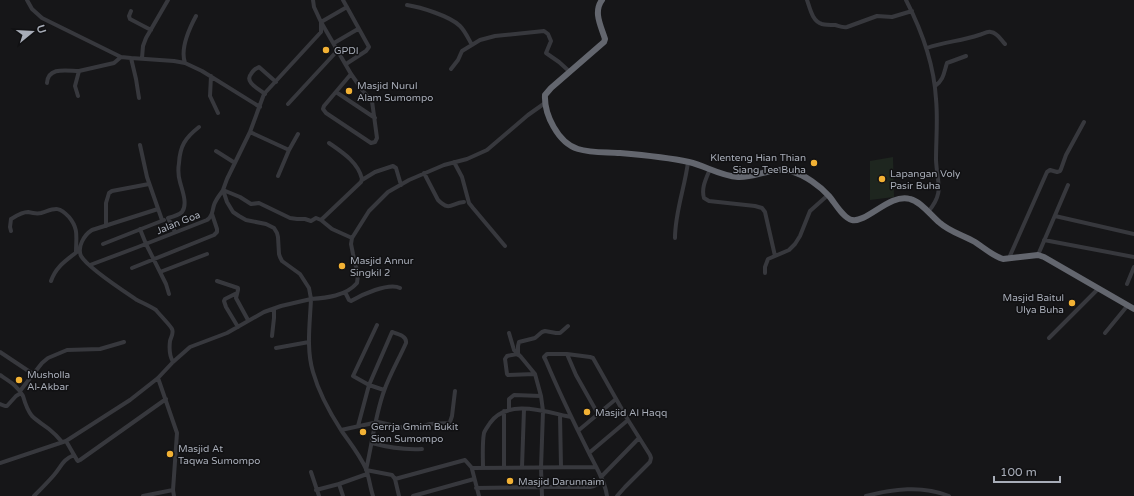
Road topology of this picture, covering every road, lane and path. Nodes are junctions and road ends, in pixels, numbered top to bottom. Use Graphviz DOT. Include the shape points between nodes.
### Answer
graph roads {
  1 [pos="27,0"];
  2 [pos="168,0"];
  3 [pos="313,0"];
  4 [pos="343,0"];
  5 [pos="602,0"];
  6 [pos="807,0"];
  7 [pos="906,0"];
  8 [pos="407,6"];
  9 [pos="347,7"];
  10 [pos="131,11"];
  11 [pos="912,11"];
  12 [pos="196,16"];
  13 [pos="321,22"];
  14 [pos="358,29"];
  15 [pos="151,30"];
  16 [pos="334,43"];
  17 [pos="472,44"];
  18 [pos="1005,44"];
  19 [pos="927,48"];
  20 [pos="338,50"];
  21 [pos="966,56"];
  22 [pos="121,57"];
  23 [pos="132,58"];
  24 [pos="142,58"];
  25 [pos="185,63"];
  26 [pos="346,64"];
  27 [pos="451,69"];
  28 [pos="79,71"];
  29 [pos="570,72"];
  30 [pos="351,74"];
  31 [pos="211,76"];
  32 [pos="276,82"];
  33 [pos="47,83"];
  34 [pos="935,86"];
  35 [pos="336,92"];
  36 [pos="265,94"];
  37 [pos="78,96"];
  38 [pos="139,98"];
  39 [pos="288,104"];
  40 [pos="545,104"];
  41 [pos="260,107"];
  42 [pos="218,113"];
  43 [pos="375,118"];
  44 [pos="1084,122"];
  45 [pos="199,127"];
  46 [pos="250,132"];
  47 [pos="298,134"];
  48 [pos="329,143"];
  49 [pos="140,145"];
  50 [pos="289,150"];
  51 [pos="216,151"];
  52 [pos="454,162"];
  53 [pos="688,162"];
  54 [pos="235,163"];
  55 [pos="710,169"];
  56 [pos="424,174"];
  57 [pos="278,176"];
  58 [pos="362,180"];
  59 [pos="149,184"];
  60 [pos="401,185"];
  61 [pos="1068,185"];
  62 [pos="223,190"];
  63 [pos="828,194"];
  64 [pos="464,202"];
  65 [pos="158,209"];
  66 [pos="928,212"];
  67 [pos="212,214"];
  68 [pos="1055,216"];
  69 [pos="168,218"];
  70 [pos="162,220"];
  71 [pos="321,220"];
  72 [pos="106,226"];
  73 [pos="140,229"];
  74 [pos="12,231"];
  75 [pos="175,232"];
  76 [pos="1134,234"];
  77 [pos="352,238"];
  78 [pos="675,238"];
  79 [pos="1044,240"];
  80 [pos="102,244"];
  81 [pos="146,244"];
  82 [pos="504,246"];
  83 [pos="78,251"];
  84 [pos="207,254"];
  85 [pos="1038,255"];
  86 [pos="775,256"];
  87 [pos="1134,257"];
  88 [pos="154,259"];
  89 [pos="1009,259"];
  90 [pos="90,265"];
  91 [pos="1134,267"];
  92 [pos="132,268"];
  93 [pos="160,272"];
  94 [pos="765,273"];
  95 [pos="51,280"];
  96 [pos="217,281"];
  97 [pos="1127,284"];
  98 [pos="400,288"];
  99 [pos="1098,289"];
  100 [pos="345,292"];
  101 [pos="237,293"];
  102 [pos="169,294"];
  103 [pos="310,299"];
  104 [pos="1131,307"];
  105 [pos="274,309"];
  106 [pos="248,320"];
  107 [pos="377,325"];
  108 [pos="568,326"];
  109 [pos="238,327"];
  110 [pos="509,333"];
  111 [pos="1105,333"];
  112 [pos="272,336"];
  113 [pos="1049,338"];
  114 [pos="124,342"];
  115 [pos="309,342"];
  116 [pos="276,348"];
  117 [pos="0,352"];
  118 [pos="518,354"];
  119 [pos="567,354"];
  120 [pos="172,362"];
  121 [pos="33,374"];
  122 [pos="535,374"];
  123 [pos="0,375"];
  124 [pos="158,378"];
  125 [pos="369,385"];
  126 [pos="384,390"];
  127 [pos="455,391"];
  128 [pos="20,392"];
  129 [pos="541,396"];
  130 [pos="166,399"];
  131 [pos="616,399"];
  132 [pos="0,404"];
  133 [pos="509,409"];
  134 [pos="524,409"];
  135 [pos="504,411"];
  136 [pos="543,411"];
  137 [pos="598,414"];
  138 [pos="560,415"];
  139 [pos="572,417"];
  140 [pos="628,420"];
  141 [pos="375,422"];
  142 [pos="358,426"];
  143 [pos="341,430"];
  144 [pos="578,430"];
  145 [pos="639,438"];
  146 [pos="64,442"];
  147 [pos="372,443"];
  148 [pos="422,449"];
  149 [pos="589,453"];
  150 [pos="74,455"];
  151 [pos="0,463"];
  152 [pos="522,467"];
  153 [pos="561,467"];
  154 [pos="596,467"];
  155 [pos="472,468"];
  156 [pos="483,468"];
  157 [pos="504,468"];
  158 [pos="541,468"];
  159 [pos="311,472"];
  160 [pos="367,472"];
  161 [pos="474,478"];
  162 [pos="395,479"];
  163 [pos="602,479"];
  164 [pos="339,484"];
  165 [pos="542,487"];
  166 [pos="476,488"];
  167 [pos="173,490"];
  168 [pos="316,490"];
  169 [pos="34,496"];
  170 [pos="143,496"];
  171 [pos="174,496"];
  172 [pos="319,496"];
  173 [pos="343,496"];
  174 [pos="373,496"];
  175 [pos="399,496"];
  176 [pos="413,496"];
  177 [pos="479,496"];
  178 [pos="542,496"];
  179 [pos="608,496"];
  180 [pos="617,496"];
  181 [pos="866,496"];
  182 [pos="949,496"];
  1 -- 22 [label="street" via="42,18"];
  2 -- 15 [label="street"];
  3 -- 13 [label="street"];
  4 -- 9 [label="street"];
  5 -- 29 [label="highway" via="597,11 604,42"];
  6 -- 11 [label="street" via="817,22 843,27 877,16 892,17"];
  7 -- 11 [label="street"];
  8 -- 17 [label="street" via="415,6 455,22"];
  9 -- 13 [label="street"];
  9 -- 14 [label="street"];
  10 -- 15 [label="street" via="130,19"];
  11 -- 19 [label="street"];
  12 -- 25 [label="street" via="185,46"];
  13 -- 16 [label="street"];
  13 -- 32 [label="street" via="321,32"];
  14 -- 16 [label="street"];
  14 -- 26 [label="street" via="368,49"];
  15 -- 24 [label="street" via="143,46"];
  16 -- 20 [label="street"];
  17 -- 27 [label="street" via="462,50"];
  17 -- 29 [label="street" via="491,37 545,31 551,41 546,52"];
  18 -- 19 [label="street" via="1000,37 990,32"];
  19 -- 34 [label="street"];
  20 -- 26 [label="street"];
  20 -- 39 [label="street"];
  21 -- 34 [label="street" via="947,63 943,77"];
  22 -- 23 [label="street"];
  22 -- 28 [label="street" via="114,63"];
  23 -- 24 [label="street"];
  23 -- 38 [label="street"];
  24 -- 25 [label="street"];
  25 -- 31 [label="street"];
  26 -- 30 [label="street"];
  28 -- 33 [label="street" via="55,71 49,76"];
  28 -- 37 [label="street" via="75,86"];
  29 -- 40 [label="highway" via="548,91 545,95"];
  30 -- 35 [label="street"];
  30 -- 43 [label="street" via="372,101"];
  31 -- 41 [label="street"];
  31 -- 42 [label="street" via="210,96"];
  32 -- 36 [label="street"];
  32 -- 36 [label="street" via="259,68 252,72 249,76 251,84"];
  34 -- 66 [label="street" via="939,192 937,200"];
  35 -- 43 [label="street"];
  35 -- 43 [label="street" via="324,106 326,113 371,143 377,138"];
  36 -- 41 [label="street, Jalan Goa"];
  40 -- 52 [label="street" via="487,150"];
  40 -- 53 [label="highway" via="556,131 577,149"];
  41 -- 46 [label="street, Jalan Goa"];
  44 -- 89 [label="street" via="1060,170 1047,172"];
  45 -- 69 [label="street, Jalan Goa" via="181,147 178,171 184,199 182,211"];
  46 -- 50 [label="street"];
  46 -- 54 [label="street, Jalan Goa"];
  47 -- 50 [label="street"];
  48 -- 58 [label="street" via="353,162"];
  49 -- 59 [label="street"];
  50 -- 57 [label="street"];
  51 -- 54 [label="street"];
  52 -- 56 [label="street"];
  52 -- 82 [label="street" via="473,208"];
  53 -- 55 [label="highway"];
  53 -- 78 [label="street" via="677,214"];
  54 -- 62 [label="street, Jalan Goa"];
  55 -- 63 [label="highway" via="736,177 774,170 790,171 816,184"];
  55 -- 86 [label="street" via="702,192 704,198 709,201 762,208"];
  56 -- 60 [label="street"];
  56 -- 64 [label="street" via="442,203 448,207"];
  58 -- 60 [label="street" via="394,166"];
  58 -- 71 [label="street"];
  59 -- 65 [label="street"];
  59 -- 72 [label="street" via="109,193 106,203"];
  60 -- 77 [label="street" via="388,192 369,211"];
  61 -- 68 [label="street"];
  62 -- 67 [label="street, Jalan Goa" via="217,198"];
  62 -- 71 [label="street" via="251,204 260,203 290,218"];
  62 -- 103 [label="street" via="233,212 246,220 274,228 282,261 300,274 309,288"];
  63 -- 66 [label="highway" via="844,216 852,220 860,219 898,198 915,201"];
  63 -- 86 [label="street" via="810,211 795,244"];
  65 -- 70 [label="street"];
  65 -- 72 [label="street"];
  66 -- 89 [label="highway" via="953,232 998,257"];
  67 -- 75 [label="street, Jalan Goa" via="207,220"];
  67 -- 88 [label="street" via="217,229 214,235"];
  68 -- 76 [label="street"];
  68 -- 79 [label="street"];
  69 -- 70 [label="street, Jalan Goa"];
  69 -- 75 [label="street"];
  70 -- 73 [label="street, Jalan Goa"];
  71 -- 77 [label="street" via="332,229"];
  72 -- 83 [label="street" via="88,233"];
  73 -- 80 [label="street, Jalan Goa"];
  73 -- 81 [label="street, Jalan Goa"];
  74 -- 83 [label="street" via="11,219 18,215 62,210 74,222"];
  75 -- 81 [label="street, Jalan Goa"];
  77 -- 100 [label="street" via="358,280 355,286"];
  79 -- 85 [label="street"];
  79 -- 87 [label="street"];
  81 -- 88 [label="street"];
  81 -- 90 [label="street, Jalan Goa"];
  83 -- 90 [label="street"];
  83 -- 95 [label="street" via="56,270"];
  84 -- 93 [label="street"];
  85 -- 89 [label="highway"];
  85 -- 99 [label="highway" via="1051,260"];
  86 -- 94 [label="street" via="768,259"];
  88 -- 92 [label="street"];
  88 -- 93 [label="street"];
  90 -- 120 [label="street" via="156,311 172,329 169,354"];
  91 -- 97 [label="street"];
  93 -- 102 [label="street"];
  96 -- 101 [label="street" via="237,287"];
  98 -- 100 [label="street" via="388,287 351,301"];
  99 -- 104 [label="highway"];
  99 -- 113 [label="street"];
  100 -- 103 [label="street"];
  101 -- 106 [label="street" via="236,298"];
  101 -- 109 [label="street" via="224,300"];
  103 -- 105 [label="street"];
  103 -- 115 [label="street"];
  104 -- 111 [label="street"];
  105 -- 106 [label="street"];
  105 -- 112 [label="street"];
  106 -- 109 [label="street"];
  107 -- 125 [label="street" via="353,375 354,378"];
  108 -- 118 [label="street" via="560,333 545,331 535,338 519,342"];
  109 -- 120 [label="street" via="190,347"];
  110 -- 118 [label="street" via="512,346"];
  114 -- 121 [label="street" via="100,349 67,350 48,358"];
  115 -- 116 [label="street"];
  115 -- 143 [label="street" via="310,362 317,383"];
  117 -- 121 [label="street"];
  118 -- 122 [label="street"];
  118 -- 122 [label="street" via="507,356 505,359 507,374"];
  119 -- 131 [label="street" via="593,358"];
  119 -- 137 [label="street"];
  119 -- 139 [label="street" via="549,354 544,358"];
  120 -- 124 [label="street"];
  121 -- 128 [label="street"];
  122 -- 129 [label="street"];
  123 -- 128 [label="street"];
  124 -- 130 [label="street"];
  124 -- 146 [label="street" via="130,400"];
  125 -- 126 [label="street"];
  125 -- 126 [label="street" via="392,332 405,337 406,343"];
  125 -- 142 [label="street"];
  126 -- 141 [label="street"];
  127 -- 141 [label="street" via="452,416 448,423 409,429"];
  128 -- 132 [label="street" via="7,406"];
  128 -- 146 [label="street" via="30,414"];
  129 -- 133 [label="street" via="514,395 509,399"];
  129 -- 136 [label="street"];
  130 -- 150 [label="street" via="80,460 78,461"];
  130 -- 167 [label="street" via="178,438"];
  131 -- 137 [label="street"];
  131 -- 140 [label="street"];
  133 -- 134 [label="street"];
  133 -- 135 [label="street"];
  134 -- 136 [label="street"];
  134 -- 152 [label="street"];
  135 -- 156 [label="street" via="495,417 484,432"];
  135 -- 157 [label="street"];
  136 -- 138 [label="street"];
  136 -- 158 [label="street"];
  137 -- 144 [label="street"];
  138 -- 139 [label="street"];
  138 -- 153 [label="street"];
  139 -- 144 [label="street"];
  140 -- 145 [label="street"];
  140 -- 149 [label="street"];
  141 -- 142 [label="street"];
  141 -- 147 [label="street"];
  142 -- 143 [label="street"];
  143 -- 160 [label="street"];
  144 -- 149 [label="street"];
  145 -- 163 [label="street"];
  145 -- 180 [label="street" via="651,460"];
  146 -- 150 [label="street"];
  146 -- 151 [label="street"];
  147 -- 148 [label="street" via="406,450"];
  147 -- 160 [label="street"];
  149 -- 154 [label="street"];
  150 -- 169 [label="street" via="62,463 56,474"];
  152 -- 157 [label="street"];
  152 -- 158 [label="street"];
  153 -- 154 [label="street"];
  153 -- 158 [label="street"];
  154 -- 163 [label="street"];
  155 -- 156 [label="street"];
  155 -- 161 [label="street"];
  155 -- 162 [label="street" via="465,460"];
  156 -- 157 [label="street"];
  158 -- 165 [label="street"];
  159 -- 168 [label="street"];
  160 -- 162 [label="street" via="390,474"];
  160 -- 164 [label="street"];
  160 -- 174 [label="street"];
  161 -- 166 [label="street"];
  161 -- 176 [label="street"];
  162 -- 175 [label="street"];
  163 -- 165 [label="street" via="590,487"];
  163 -- 179 [label="street"];
  164 -- 168 [label="street"];
  164 -- 173 [label="street"];
  165 -- 166 [label="street"];
  165 -- 178 [label="street"];
  166 -- 177 [label="street"];
  167 -- 170 [label="street"];
  167 -- 171 [label="street"];
  168 -- 172 [label="street"];
  181 -- 182 [label="street" via="892,490 919,489"];
}
